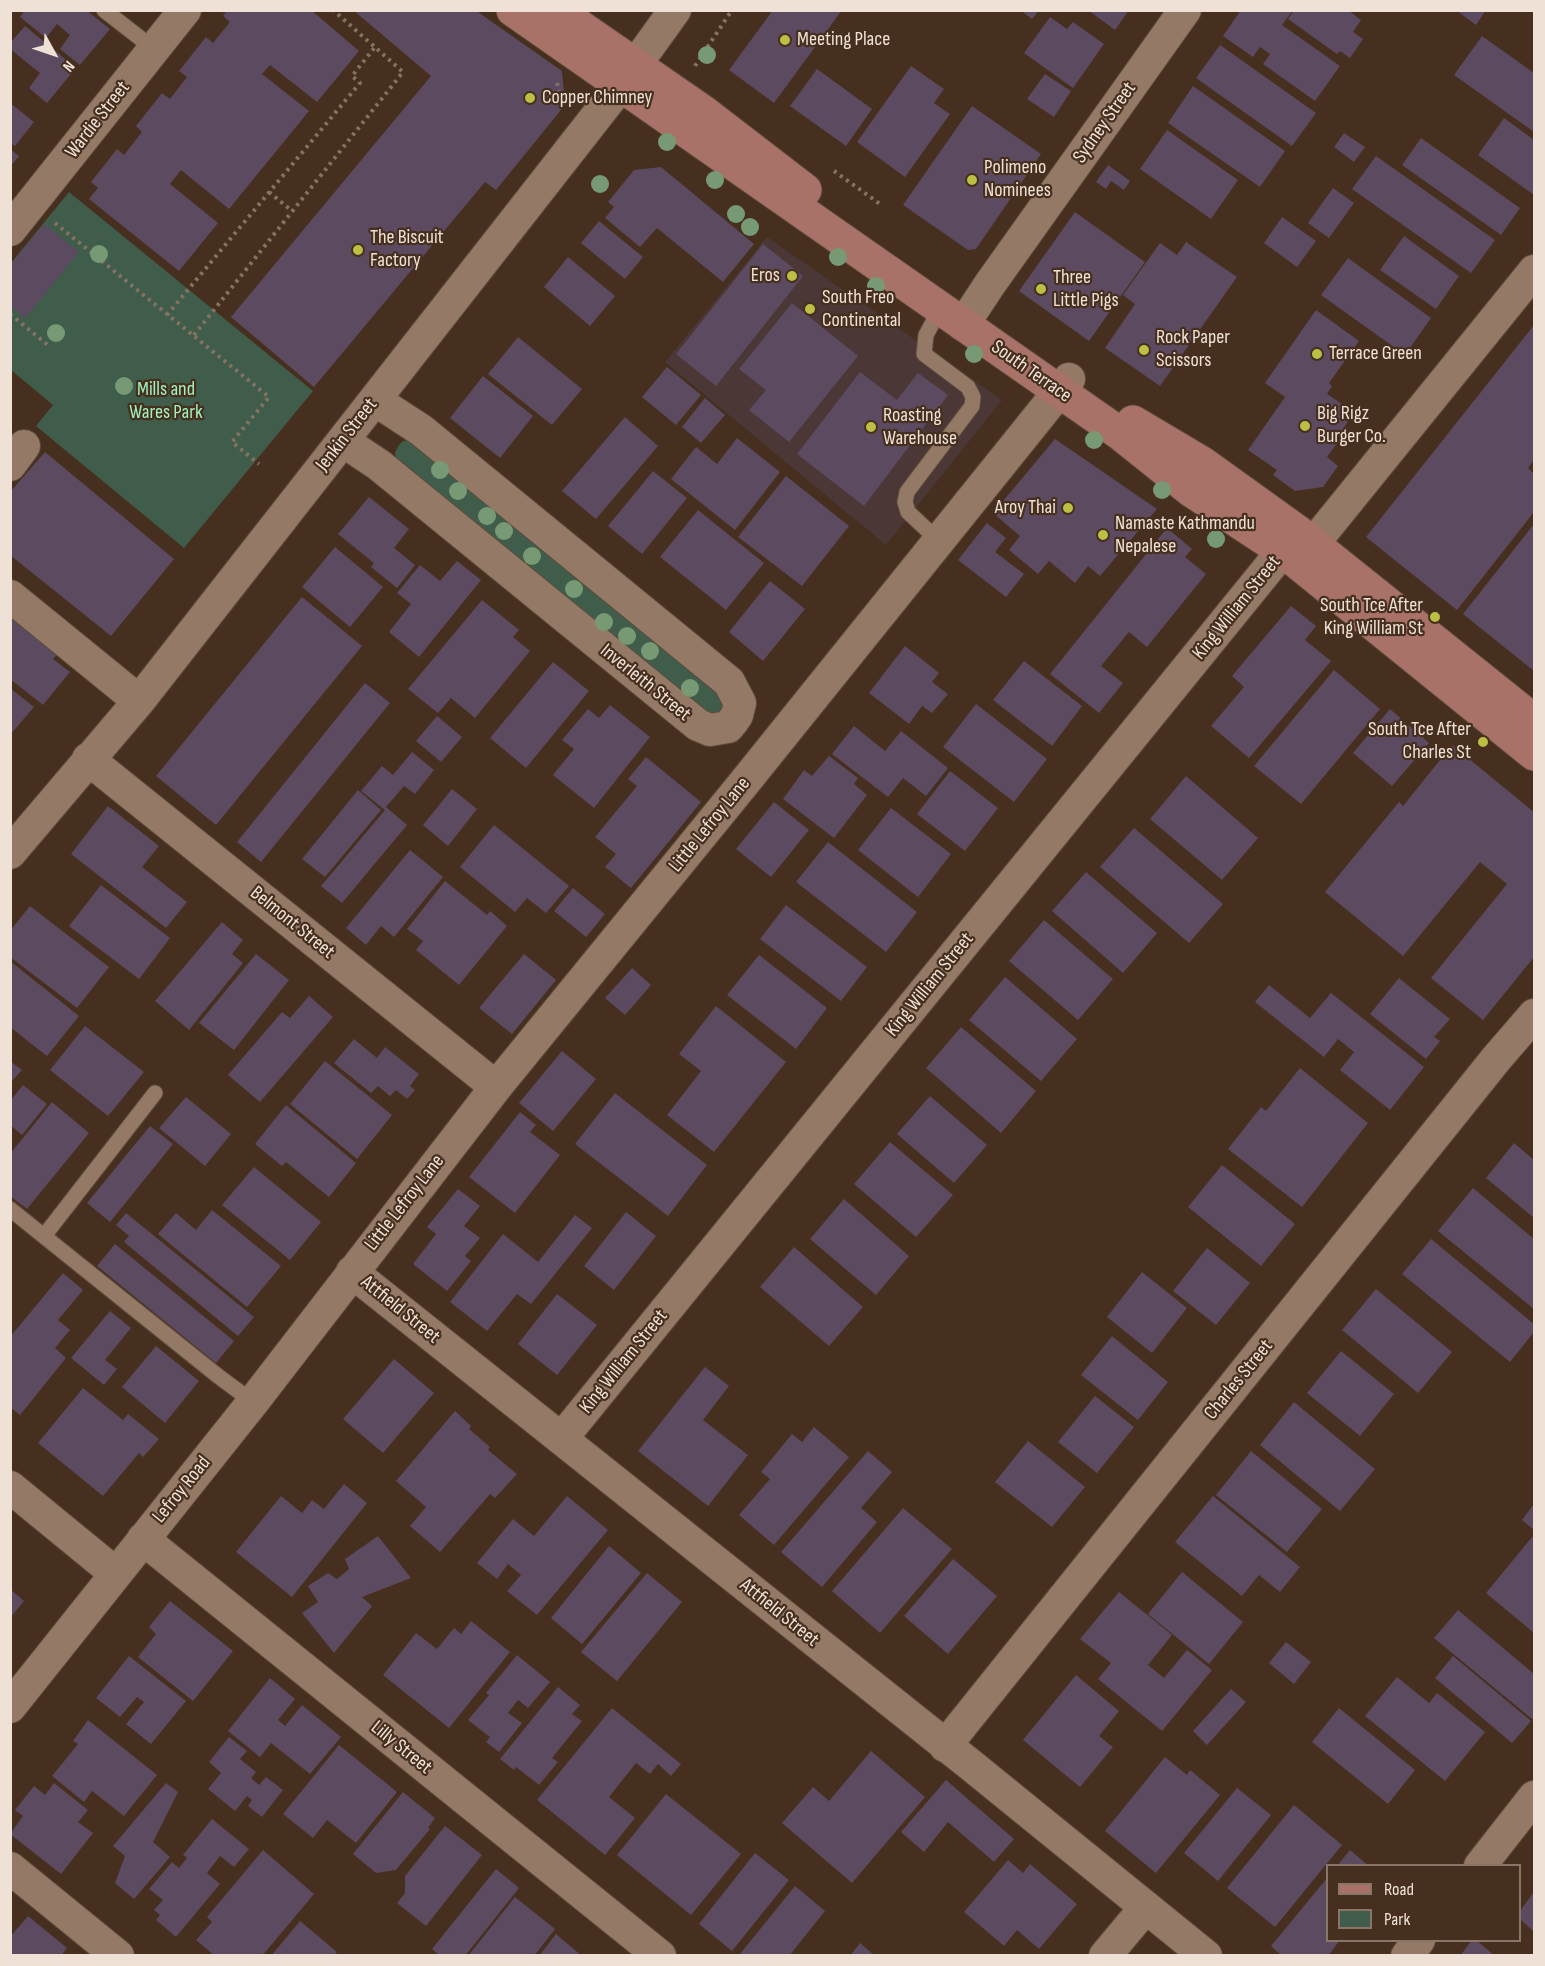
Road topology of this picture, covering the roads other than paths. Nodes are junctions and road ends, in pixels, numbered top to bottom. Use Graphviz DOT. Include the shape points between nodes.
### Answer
graph roads {
  1 [pos="104,10"];
  2 [pos="185,10"];
  3 [pos="513,10"];
  4 [pos="556,10"];
  5 [pos="675,10"];
  6 [pos="1185,10"];
  7 [pos="154,49"];
  8 [pos="628,75"];
  9 [pos="10,230"];
  10 [pos="1534,271"];
  11 [pos="959,315"];
  12 [pos="1063,385"];
  13 [pos="375,400"];
  14 [pos="344,441"];
  15 [pos="938,540"];
  16 [pos="1298,543"];
  17 [pos="10,596"];
  18 [pos="139,701"];
  19 [pos="1534,721"];
  20 [pos="1534,754"];
  21 [pos="88,759"];
  22 [pos="10,853"];
  23 [pos="1534,1015"];
  24 [pos="496,1087"];
  25 [pos="155,1093"];
  26 [pos="10,1209"];
  27 [pos="44,1236"];
  28 [pos="352,1272"];
  29 [pos="253,1402"];
  30 [pos="562,1438"];
  31 [pos="10,1487"];
  32 [pos="144,1539"];
  33 [pos="115,1573"];
  34 [pos="10,1707"];
  35 [pos="945,1746"];
  36 [pos="1534,1797"];
  37 [pos="1482,1864"];
  38 [pos="10,1868"];
  39 [pos="1146,1907"];
  40 [pos="1418,1942"];
  41 [pos="118,1956"];
  42 [pos="660,1956"];
  43 [pos="1105,1956"];
  44 [pos="1206,1956"];
  45 [pos="1407,1956"];
  1 -- 7 [label="lane"];
  2 -- 7 [label="street, Wardie Street"];
  3 -- 8 [label="street, South Terrace"];
  4 -- 8 [label="street, South Terrace"];
  5 -- 8 [label="street, Jenkin Street"];
  6 -- 11 [label="street, Sydney Street"];
  7 -- 9 [label="street, Wardie Street"];
  8 -- 11 [label="street, South Terrace" via="723,127 868,238"];
  8 -- 13 [label="street, Jenkin Street"];
  10 -- 16 [label="street, King William Street"];
  11 -- 12 [label="street, South Terrace"];
  11 -- 15 [label="lane" via="926,334 924,354 968,387 972,406 907,492 905,502 908,512"];
  12 -- 15 [label="street, Little Lefroy Lane"];
  12 -- 16 [label="street, South Terrace" via="1202,463"];
  13 -- 14 [label="street, Jenkin Street"];
  13 -- 14 [label="street, Inverleith Street" via="421,430 729,682 740,703 733,722 728,727 710,730 698,725 379,465"];
  14 -- 18 [label="street, Jenkin Street"];
  15 -- 24 [label="street, Little Lefroy Lane"];
  16 -- 19 [label="street, South Terrace"];
  16 -- 20 [label="street, South Terrace"];
  16 -- 30 [label="street, King William Street"];
  17 -- 18 [label="street"];
  18 -- 21 [label="street, Jenkin Street"];
  21 -- 22 [label="street, Jenkin Street"];
  21 -- 24 [label="street, Belmont Street"];
  23 -- 35 [label="street, Charles Street"];
  24 -- 28 [label="street, Little Lefroy Lane"];
  25 -- 27 [label="lane"];
  26 -- 27 [label="lane"];
  27 -- 29 [label="lane"];
  28 -- 29 [label="street, Lefroy Road"];
  28 -- 30 [label="street, Attfield Street"];
  29 -- 32 [label="street, Lefroy Road"];
  30 -- 35 [label="street, Attfield Street"];
  31 -- 33 [label="street"];
  32 -- 33 [label="street, Lefroy Road"];
  32 -- 42 [label="street, Lilly Street"];
  33 -- 34 [label="street, Lefroy Road"];
  35 -- 39 [label="street, Attfield Street"];
  36 -- 37 [label="street"];
  38 -- 41 [label="street"];
  39 -- 43 [label="street"];
  39 -- 44 [label="street, Attfield Street"];
  40 -- 45 [label="street"];
}
